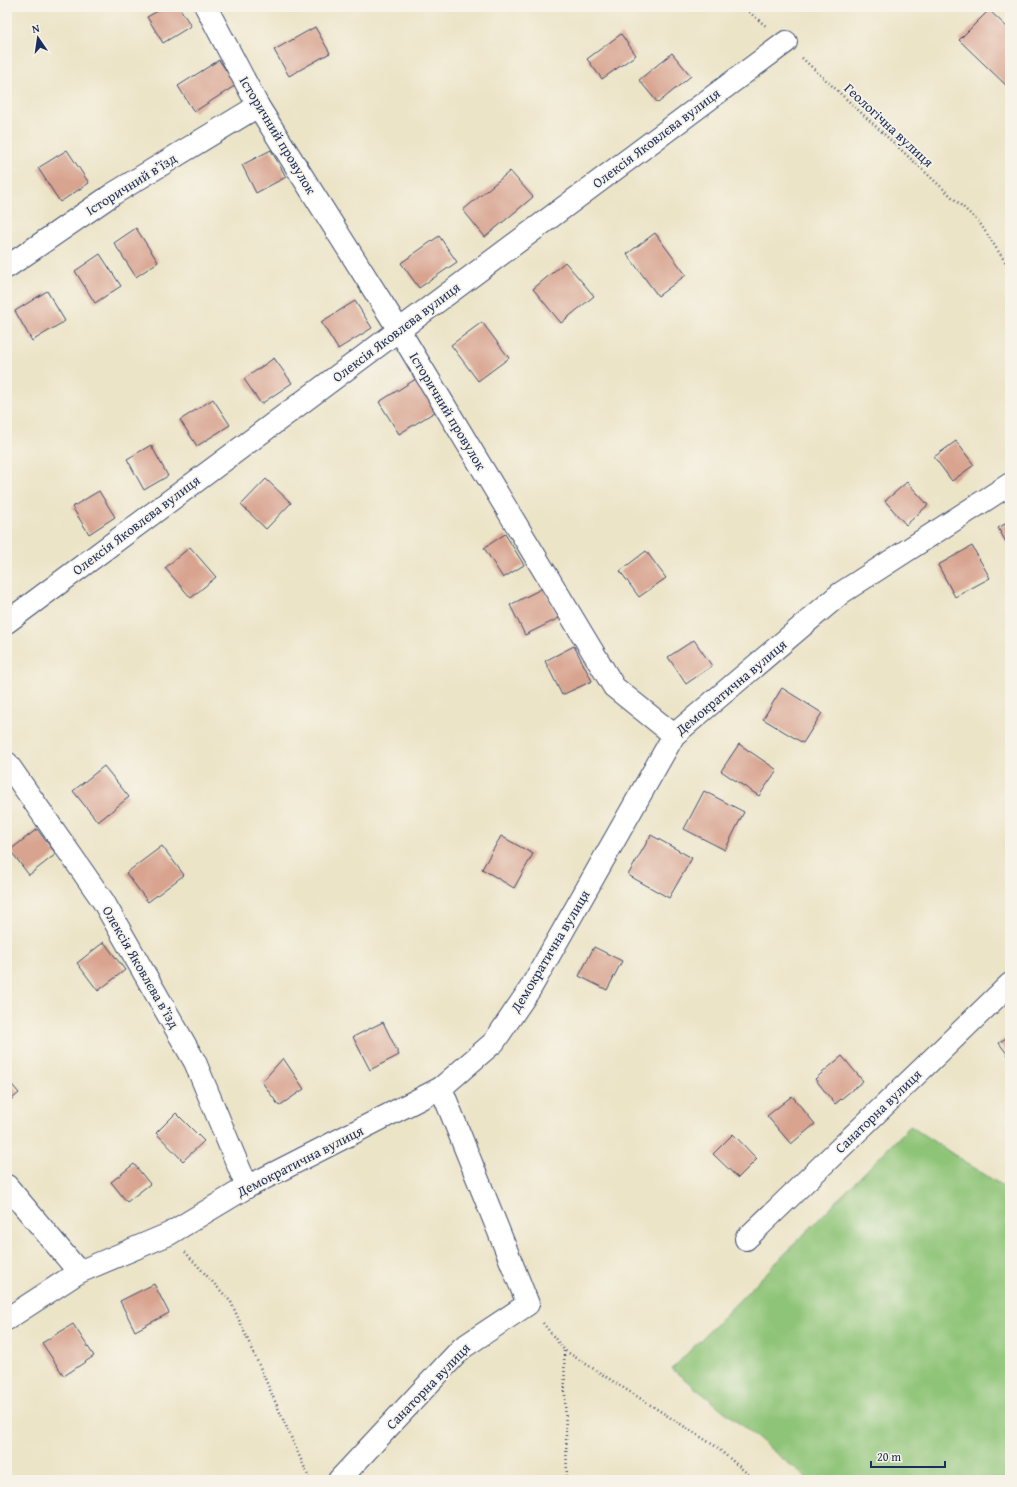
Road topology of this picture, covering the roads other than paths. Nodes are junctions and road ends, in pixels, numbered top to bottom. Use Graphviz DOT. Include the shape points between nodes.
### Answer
graph roads {
  1 [pos="206,7"];
  2 [pos="786,42"];
  3 [pos="258,106"];
  4 [pos="7,267"];
  5 [pos="399,330"];
  6 [pos="1010,484"];
  7 [pos="7,622"];
  8 [pos="674,735"];
  9 [pos="7,763"];
  10 [pos="1010,984"];
  11 [pos="441,1088"];
  12 [pos="7,1186"];
  13 [pos="247,1187"];
  14 [pos="746,1239"];
  15 [pos="79,1272"];
  16 [pos="7,1319"];
  17 [pos="339,1480"];
  1 -- 3 [label="street, Історичний провулок"];
  2 -- 5 [label="street, Олексія Яковлєва вулиця"];
  3 -- 4 [label="street, Історичний в’їзд" via="112,194"];
  3 -- 5 [label="street, Історичний провулок"];
  5 -- 7 [label="street, Олексія Яковлєва вулиця"];
  5 -- 8 [label="street, Історичний провулок" via="614,687"];
  6 -- 8 [label="street, Демократична вулиця" via="841,594"];
  8 -- 11 [label="street, Демократична вулиця" via="530,989 494,1042"];
  9 -- 13 [label="street, Олексія Яковлєва в’їзд" via="103,901 195,1062"];
  10 -- 14 [label="street, Санаторна вулиця"];
  11 -- 13 [label="street, Демократична вулиця"];
  11 -- 17 [label="street, Санаторна вулиця" via="528,1304 462,1348"];
  12 -- 15 [label="street"];
  13 -- 15 [label="street, Демократична вулиця" via="169,1234"];
  15 -- 16 [label="street, Демократична вулиця"];
}
